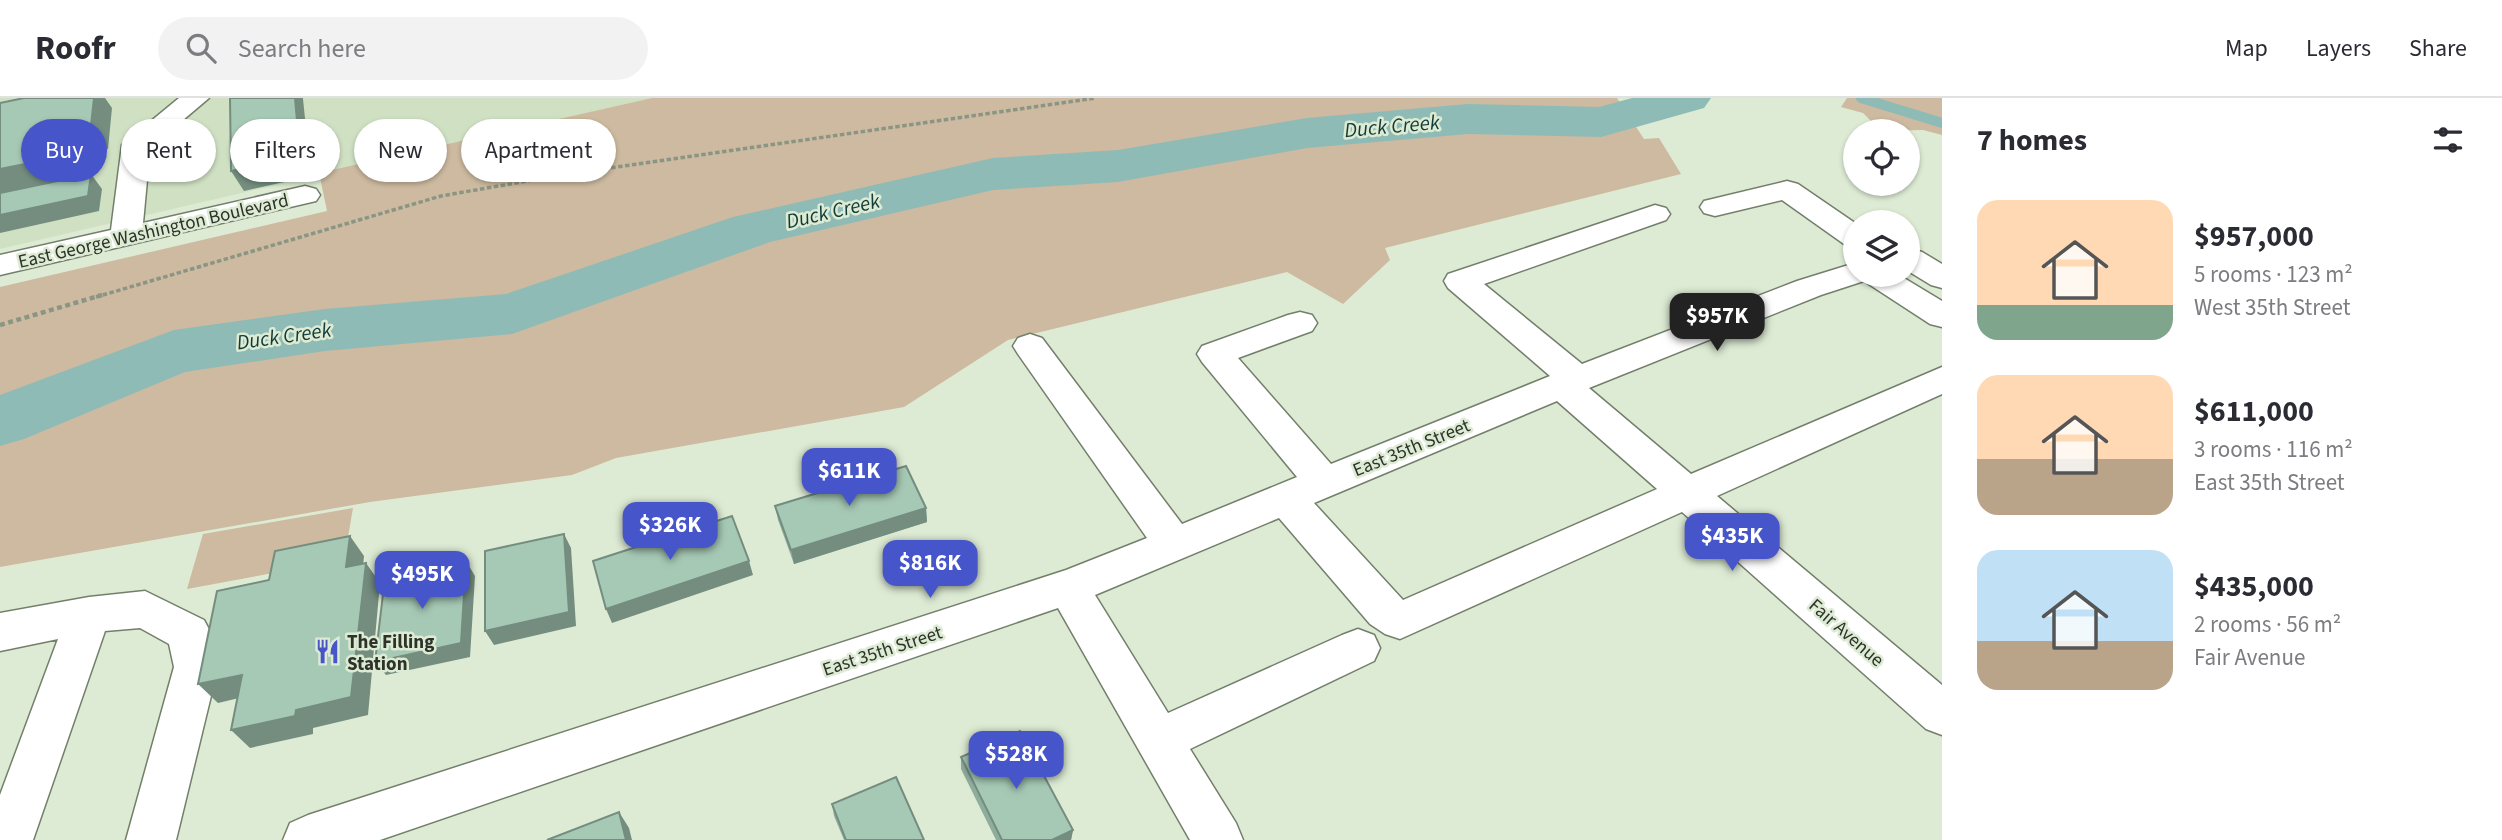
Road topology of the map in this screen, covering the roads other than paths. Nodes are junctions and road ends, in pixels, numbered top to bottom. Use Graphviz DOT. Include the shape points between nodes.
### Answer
graph roads {
  1 [pos="196,98"];
  2 [pos="305,195"];
  3 [pos="1715,207"];
  4 [pos="1655,214"];
  5 [pos="1843,229"];
  6 [pos="126,236"];
  7 [pos="1920,258"];
  8 [pos="0,265"];
  9 [pos="1843,277"];
  10 [pos="1942,278"];
  11 [pos="1895,287"];
  12 [pos="1942,316"];
  13 [pos="1300,323"];
  14 [pos="1030,346"];
  15 [pos="1942,379"];
  16 [pos="1570,382"];
  17 [pos="1324,482"];
  18 [pos="1688,494"];
  19 [pos="1285,498"];
  20 [pos="1174,544"];
  21 [pos="1068,587"];
  22 [pos="89,615"];
  23 [pos="0,632"];
  24 [pos="1358,649"];
  25 [pos="1942,714"];
  26 [pos="1158,741"];
  27 [pos="8,840"];
  28 [pos="151,840"];
  29 [pos="308,840"];
  30 [pos="1218,840"];
  1 -- 6 [label="street" via="136,145"];
  2 -- 6 [label="street, East George Washington Boulevard"];
  3 -- 5 [label="street" via="1787,190"];
  4 -- 16 [label="street, Fair Avenue" via="1460,281"];
  6 -- 8 [label="street, East George Washington Boulevard"];
  7 -- 10 [label="street"];
  9 -- 16 [label="street, East 35th Street"];
  11 -- 12 [label="street"];
  13 -- 17 [label="street" via="1214,354"];
  14 -- 20 [label="street"];
  15 -- 18 [label="street"];
  16 -- 17 [label="street, East 35th Street"];
  16 -- 18 [label="street, Fair Avenue"];
  17 -- 19 [label="street, East 35th Street"];
  18 -- 19 [label="street" via="1400,621 1385,611"];
  18 -- 25 [label="street, Fair Avenue"];
  19 -- 20 [label="street, East 35th Street"];
  20 -- 21 [label="street, East 35th Street"];
  21 -- 26 [label="street"];
  21 -- 29 [label="street, East 35th Street"];
  22 -- 23 [label="street"];
  22 -- 27 [label="street"];
  22 -- 28 [label="street" via="145,610 189,633 196,667"];
  24 -- 26 [label="street"];
  26 -- 30 [label="street"];
}
